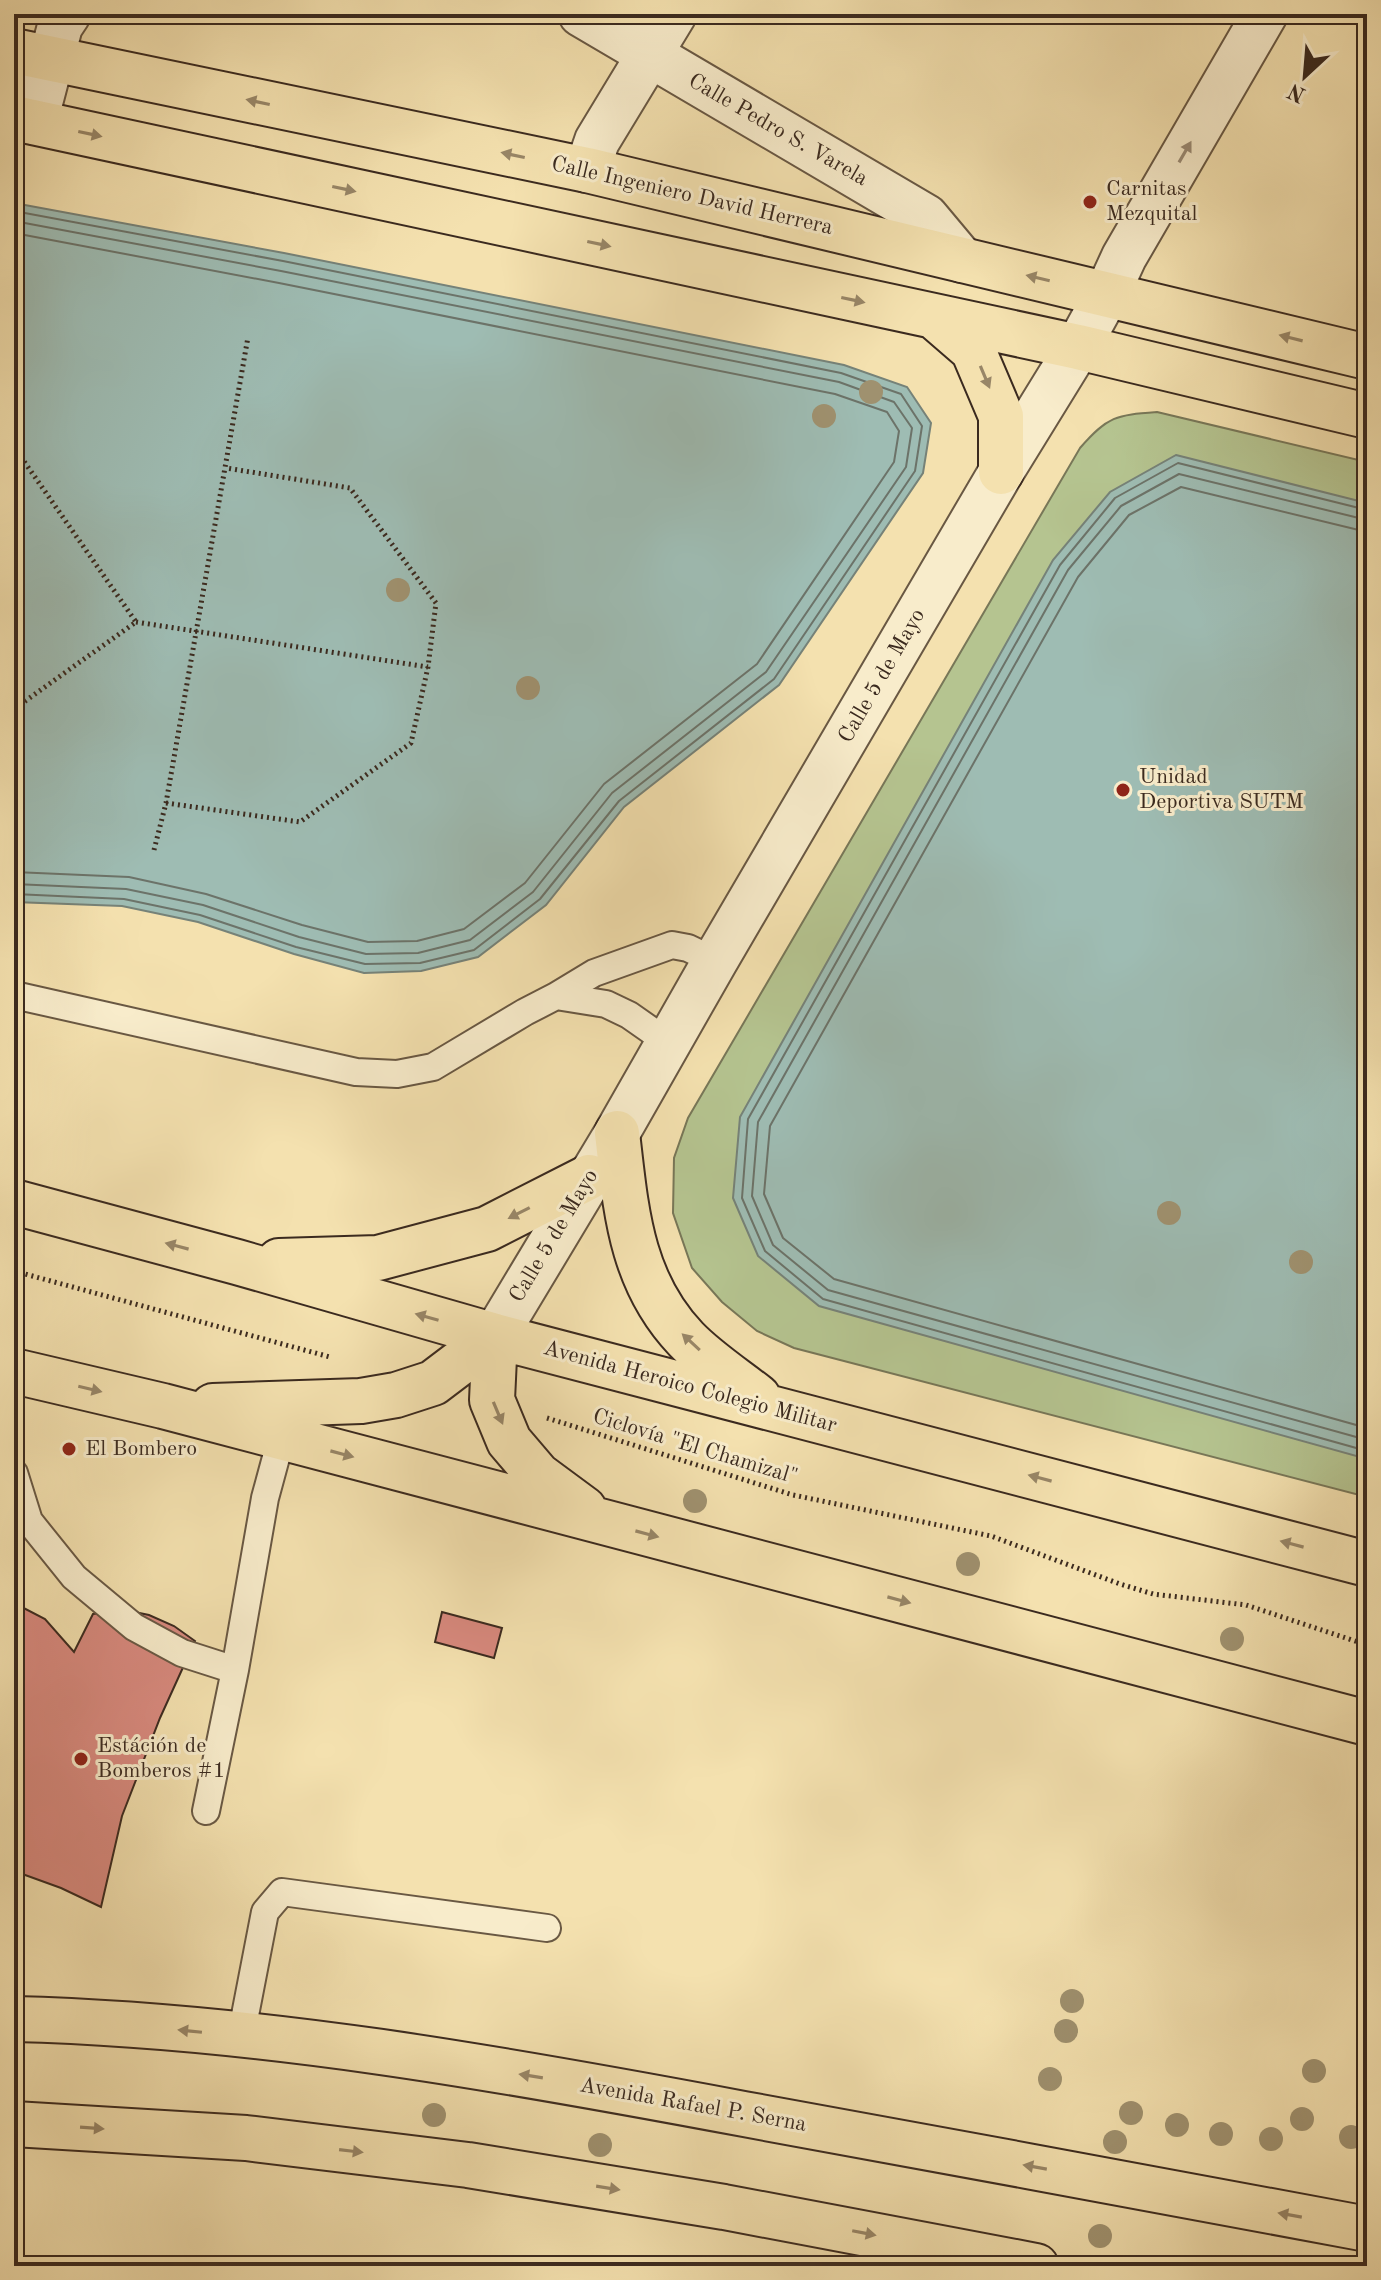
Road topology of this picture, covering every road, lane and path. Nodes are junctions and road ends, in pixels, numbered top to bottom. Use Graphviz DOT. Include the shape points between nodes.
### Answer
graph roads {
  1 [pos="68,14"];
  2 [pos="581,14"];
  3 [pos="674,14"];
  4 [pos="1265,14"];
  5 [pos="33,56"];
  6 [pos="649,56"];
  7 [pos="25,120"];
  8 [pos="587,170"];
  9 [pos="962,260"];
  10 [pos="1107,294"];
  11 [pos="936,318"];
  12 [pos="248,337"];
  13 [pos="1078,347"];
  14 [pos="1367,357"];
  15 [pos="1367,416"];
  16 [pos="14,447"];
  17 [pos="226,468"];
  18 [pos="1001,472"];
  19 [pos="136,622"];
  20 [pos="197,631"];
  21 [pos="428,667"];
  22 [pos="14,709"];
  23 [pos="166,803"];
  24 [pos="154,850"];
  25 [pos="715,961"];
  26 [pos="14,995"];
  27 [pos="556,996"];
  28 [pos="669,1043"];
  29 [pos="617,1133"];
  30 [pos="589,1177"];
  31 [pos="14,1202"];
  32 [pos="237,1262"];
  33 [pos="14,1271"];
  34 [pos="495,1336"];
  35 [pos="330,1357"];
  36 [pos="14,1371"];
  37 [pos="492,1400"];
  38 [pos="163,1406"];
  39 [pos="773,1408"];
  40 [pos="281,1439"];
  41 [pos="14,1473"];
  42 [pos="603,1523"];
  43 [pos="1367,1564"];
  44 [pos="1367,1645"];
  45 [pos="235,1670"];
  46 [pos="1367,1723"];
  47 [pos="206,1811"];
  48 [pos="547,1928"];
  49 [pos="14,2019"];
  50 [pos="241,2036"];
  51 [pos="14,2124"];
  52 [pos="1367,2229"];
  53 [pos="1036,2266"];
  1 -- 5 [label="street"];
  2 -- 6 [label="street, Calle Pedro S. Varela"];
  3 -- 6 [label="street"];
  10 -- 4 [label="street, Calle 5 de Mayo, one-way"];
  5 -- 7 [label="street"];
  8 -- 5 [label="main road, Calle Ingeniero David Herrera, one-way"];
  6 -- 8 [label="street" via="597,141"];
  6 -- 9 [label="street, Calle Pedro S. Varela" via="926,217"];
  7 -- 11 [label="main road, one-way"];
  8 -- 9 [label="main road, Calle Ingeniero David Herrera"];
  10 -- 9 [label="main road, Calle Ingeniero David Herrera, one-way"];
  10 -- 13 [label="street, Calle 5 de Mayo"];
  14 -- 10 [label="main road, Calle Ingeniero David Herrera, one-way"];
  11 -- 13 [label="main road"];
  11 -- 18 [label="main road, one-way" via="973,350 996,403 1001,416"];
  12 -- 17 [label="path"];
  13 -- 15 [label="main road"];
  13 -- 18 [label="street, Calle 5 de Mayo"];
  16 -- 19 [label="path"];
  17 -- 20 [label="path"];
  17 -- 21 [label="path" via="350,488 436,603"];
  18 -- 25 [label="street, Calle 5 de Mayo"];
  19 -- 20 [label="path"];
  19 -- 22 [label="path"];
  20 -- 21 [label="path"];
  20 -- 23 [label="path"];
  21 -- 23 [label="path" via="411,743 300,822"];
  23 -- 24 [label="path"];
  25 -- 27 [label="lane" via="672,945 594,973"];
  25 -- 28 [label="street, Calle 5 de Mayo"];
  26 -- 27 [label="lane" via="356,1072 397,1074 433,1067"];
  27 -- 28 [label="lane" via="606,1004"];
  28 -- 29 [label="street, Calle 5 de Mayo"];
  29 -- 30 [label="street, Calle 5 de Mayo"];
  39 -- 29 [label="main road, one-way" via="687,1341 661,1308 641,1270 625,1206"];
  30 -- 32 [label="main road, one-way" via="487,1229 378,1258"];
  30 -- 34 [label="street, Calle 5 de Mayo"];
  32 -- 31 [label="main road, Avenida Heroico Colegio Militar, one-way"];
  34 -- 32 [label="main road, Avenida Heroico Colegio Militar, one-way"];
  33 -- 35 [label="path"];
  34 -- 37 [label="main road"];
  34 -- 38 [label="main road" via="433,1383 396,1395 308,1404"];
  34 -- 39 [label="main road, Avenida Heroico Colegio Militar"];
  36 -- 38 [label="main road, one-way"];
  37 -- 42 [label="main road, one-way" via="509,1441 538,1475"];
  37 -- 44 [label="path, Ciclovía \"El Chamizal\"" via="793,1495 991,1536 1153,1594 1246,1605"];
  38 -- 40 [label="main road"];
  43 -- 39 [label="main road, Avenida Heroico Colegio Militar, one-way"];
  40 -- 42 [label="main road, one-way"];
  40 -- 45 [label="lane" via="265,1498"];
  41 -- 45 [label="lane" via="29,1521 74,1577 134,1627 182,1653"];
  42 -- 46 [label="main road, one-way"];
  45 -- 47 [label="lane"];
  48 -- 50 [label="lane" via="282,1892 265,1912"];
  50 -- 49 [label="main road, Avenida Rafael P. Serna, one-way" via="102,2021"];
  52 -- 50 [label="main road, Avenida Rafael P. Serna, one-way" via="589,2085"];
  51 -- 53 [label="main road, one-way" via="246,2138 468,2165"];
}
